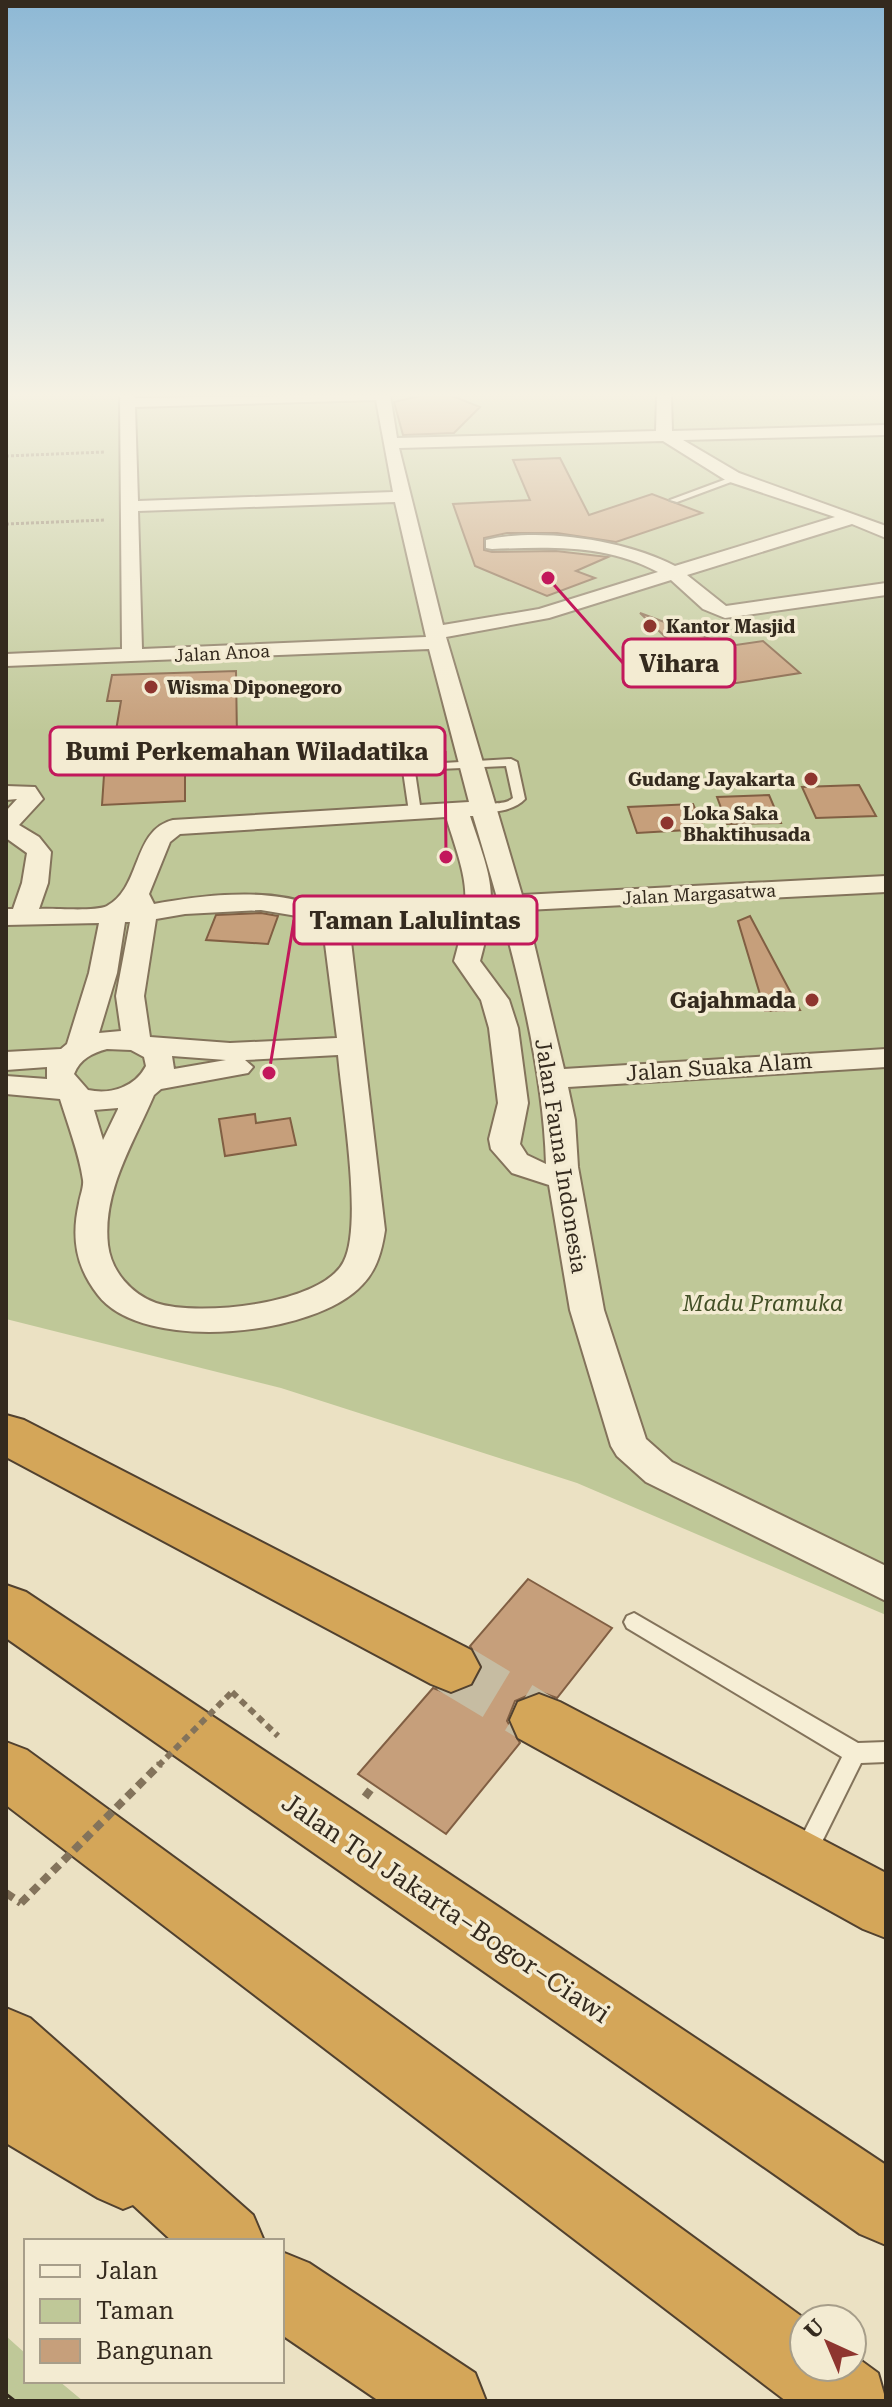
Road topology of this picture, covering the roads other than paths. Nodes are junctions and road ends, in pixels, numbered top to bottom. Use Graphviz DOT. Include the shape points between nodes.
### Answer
graph roads {
  1 [pos="132,507"];
  2 [pos="216,507"];
  3 [pos="404,507"];
  4 [pos="821,507"];
  5 [pos="132,512"];
  6 [pos="853,518"];
  7 [pos="886,533"];
  8 [pos="492,544"];
  9 [pos="675,574"];
  10 [pos="884,589"];
  11 [pos="436,638"];
  12 [pos="132,657"];
  13 [pos="6,660"];
  14 [pos="470,764"];
  15 [pos="6,793"];
  16 [pos="469,809"];
  17 [pos="415,812"];
  18 [pos="6,827"];
  19 [pos="886,884"];
  20 [pos="140,903"];
  21 [pos="512,903"];
  22 [pos="114,913"];
  23 [pos="14,917"];
  24 [pos="141,1044"];
  25 [pos="74,1052"];
  26 [pos="352,1055"];
  27 [pos="886,1058"];
  28 [pos="6,1061"];
  29 [pos="552,1079"];
  30 [pos="6,1085"];
  31 [pos="147,1086"];
  32 [pos="70,1092"];
  33 [pos="564,1178"];
  34 [pos="99,1180"];
  35 [pos="6,1434"];
  36 [pos="886,1585"];
  37 [pos="6,1608"];
  38 [pos="634,1622"];
  39 [pos="451,1667"];
  40 [pos="539,1720"];
  41 [pos="886,1752"];
  42 [pos="855,1753"];
  43 [pos="6,1769"];
  44 [pos="800,1861"];
  45 [pos="886,1907"];
  46 [pos="6,2042"];
  47 [pos="6,2103"];
  48 [pos="886,2208"];
  49 [pos="218,2232"];
  50 [pos="284,2292"];
  51 [pos="284,2293"];
  52 [pos="788,2355"];
  53 [pos="826,2383"];
  54 [pos="409,2401"];
  55 [pos="447,2401"];
  56 [pos="850,2401"];
  1 -- 5 [label="street"];
  2 -- 5 [label="street"];
  3 -- 11 [label="street, Jalan Fauna Indonesia"];
  4 -- 6 [label="street"];
  5 -- 12 [label="street"];
  6 -- 7 [label="street"];
  6 -- 9 [label="street, Jalan Anoa" via="740,548"];
  8 -- 9 [label="street" via="605,544 643,555"];
  9 -- 10 [label="street" via="713,609 725,612"];
  9 -- 11 [label="street, Jalan Anoa" via="534,619"];
  11 -- 12 [label="street, Jalan Anoa"];
  11 -- 14 [label="street, Jalan Fauna Indonesia"];
  12 -- 13 [label="street, Jalan Anoa"];
  14 -- 16 [label="street, Jalan Fauna Indonesia"];
  14 -- 16 [label="lane" via="511,762 519,799 512,805"];
  14 -- 17 [label="lane" via="409,771"];
  15 -- 18 [label="street" via="27,792 31,799"];
  16 -- 17 [label="street"];
  16 -- 21 [label="street, Jalan Fauna Indonesia"];
  16 -- 33 [label="street" via="480,883 479,917 467,961 497,1007 511,1078 513,1120 504,1146 516,1163"];
  17 -- 20 [label="street" via="173,827 159,839"];
  18 -- 23 [label="street" via="39,852 35,883"];
  19 -- 21 [label="street, Jalan Margasatwa"];
  20 -- 22 [label="street"];
  20 -- 24 [label="street" via="130,996"];
  20 -- 26 [label="street" via="261,902 305,910 322,920 337,933"];
  21 -- 29 [label="street, Jalan Fauna Indonesia"];
  22 -- 23 [label="street"];
  22 -- 25 [label="street" via="103,973"];
  24 -- 25 [label="street" via="107,1040"];
  24 -- 26 [label="street"];
  24 -- 31 [label="street" via="160,1058 161,1066"];
  25 -- 28 [label="street"];
  25 -- 32 [label="street" via="59,1074"];
  26 -- 31 [label="street" via="232,1067"];
  26 -- 34 [label="street" via="369,1230 362,1262 346,1281 313,1300 276,1312 212,1320 169,1318 132,1307 94,1262"];
  27 -- 29 [label="street, Jalan Suaka Alam"];
  29 -- 33 [label="street, Jalan Fauna Indonesia"];
  30 -- 32 [label="street"];
  31 -- 32 [label="street" via="106,1100"];
  31 -- 34 [label="street"];
  32 -- 34 [label="street"];
  33 -- 36 [label="street, Jalan Fauna Indonesia" via="587,1310 630,1446 659,1472"];
  35 -- 39 [label="highway"];
  37 -- 48 [label="highway, Jalan Tol Jakarta–Bogor–Ciawi"];
  38 -- 42 [label="lane"];
  40 -- 44 [label="highway"];
  41 -- 42 [label="lane"];
  42 -- 44 [label="lane"];
  43 -- 52 [label="highway"];
  44 -- 45 [label="highway"];
  46 -- 49 [label="highway"];
  47 -- 49 [label="highway"];
  50 -- 55 [label="highway"];
  51 -- 54 [label="highway"];
  53 -- 56 [label="highway"];
}
